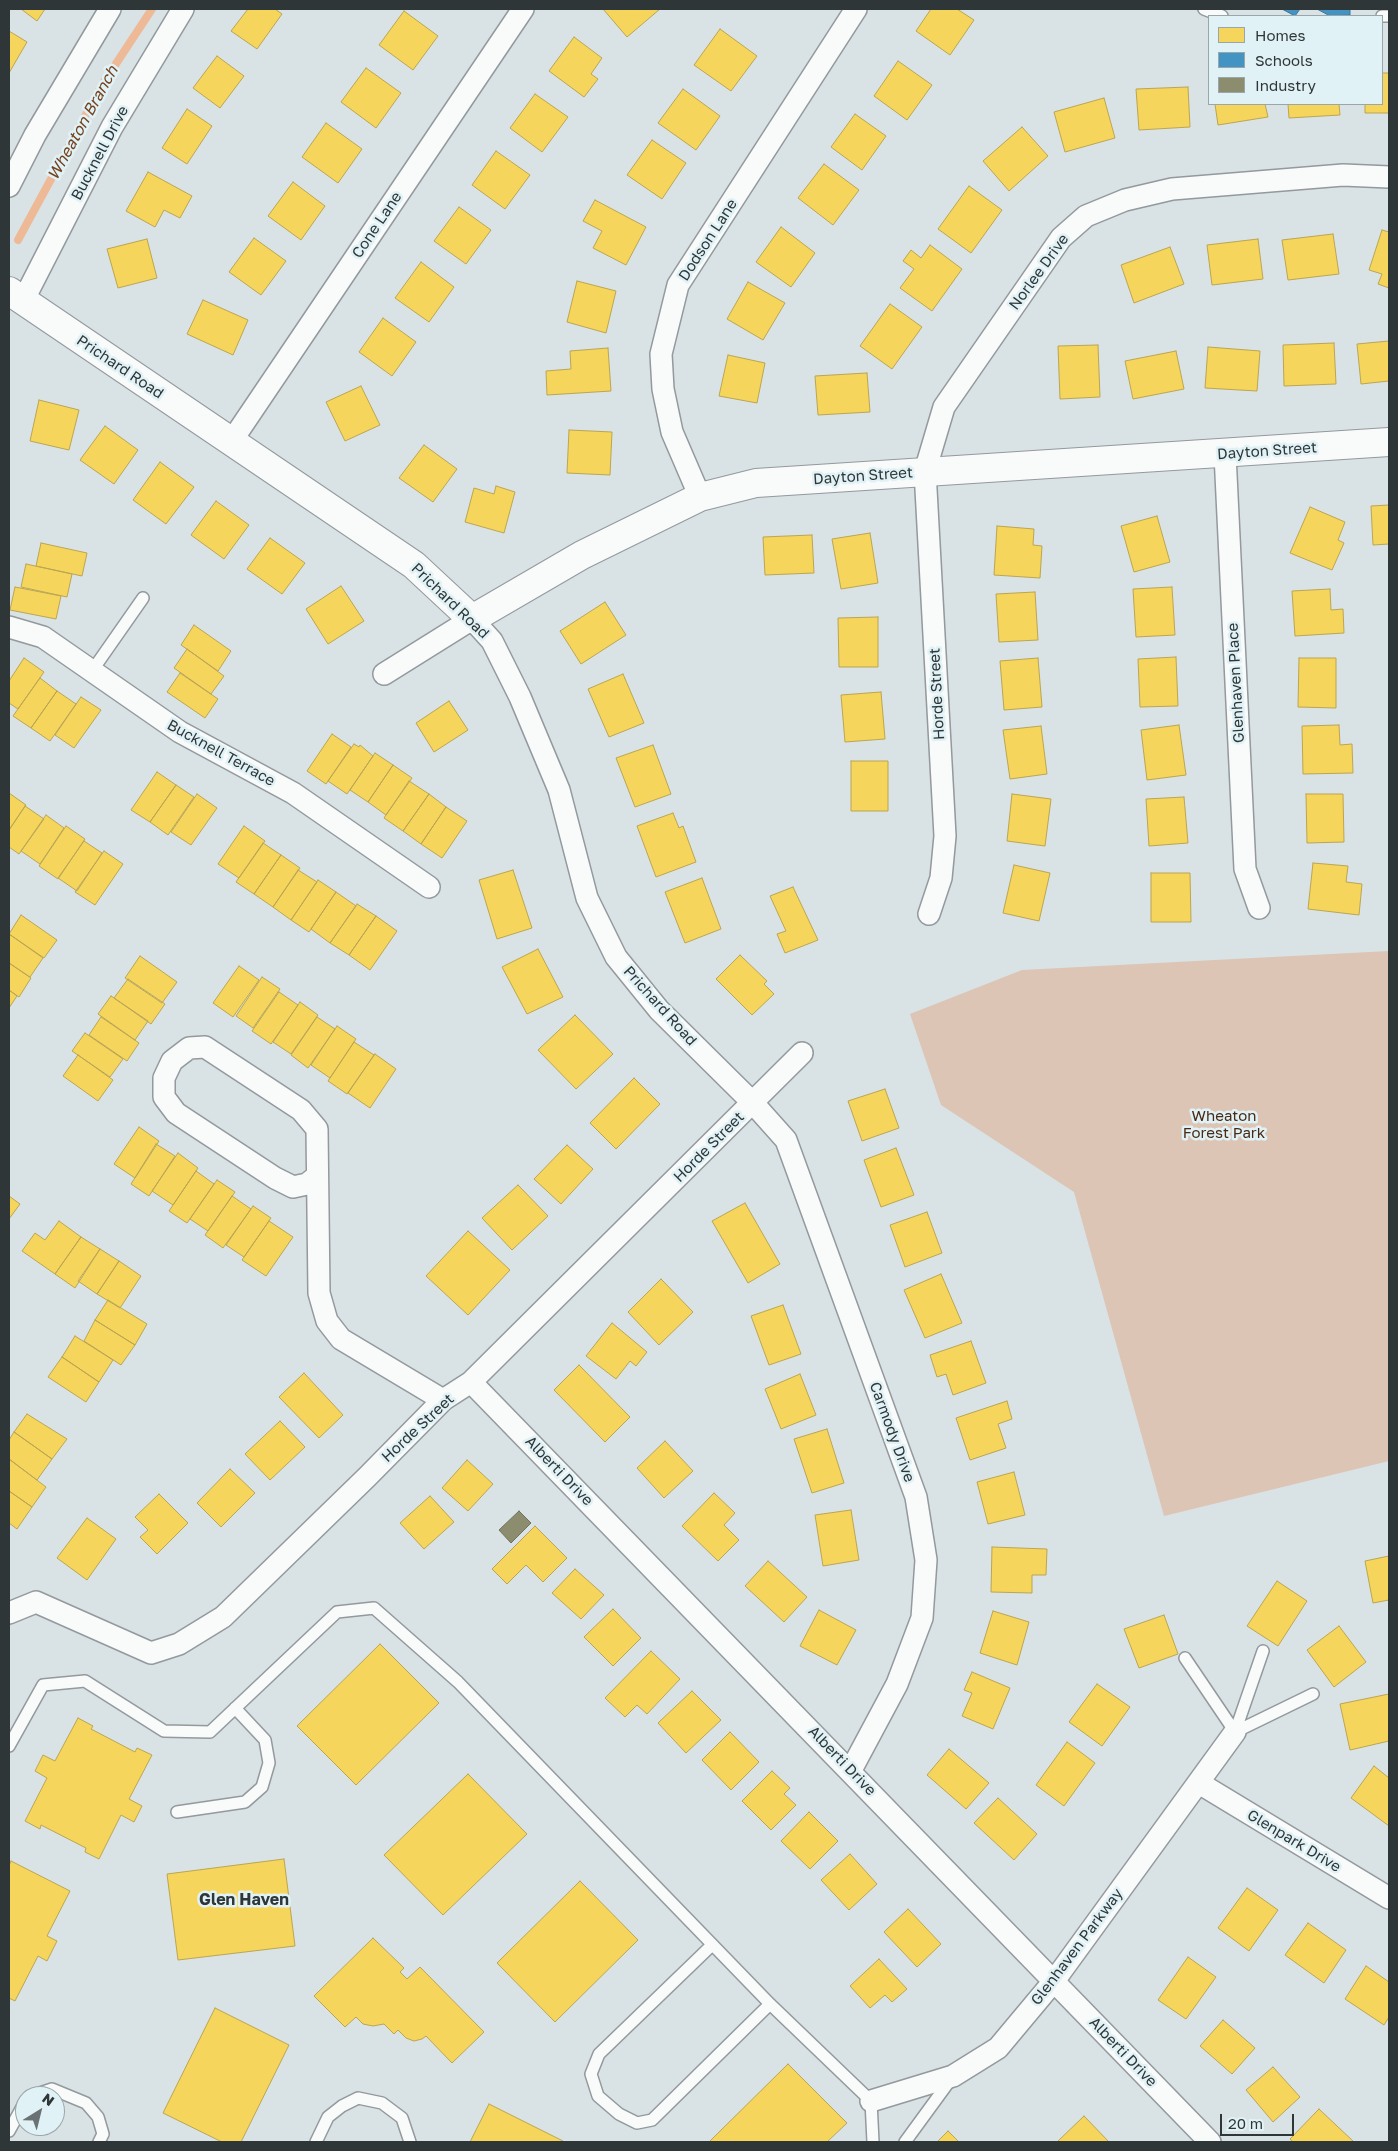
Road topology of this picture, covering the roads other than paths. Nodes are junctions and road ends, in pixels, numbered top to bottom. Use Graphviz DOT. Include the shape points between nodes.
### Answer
graph roads {
  1 [pos="110,9"];
  2 [pos="183,9"];
  3 [pos="523,9"];
  4 [pos="856,9"];
  5 [pos="1204,9"];
  6 [pos="1219,15"];
  7 [pos="1389,177"];
  8 [pos="9,186"];
  9 [pos="16,296"];
  10 [pos="231,442"];
  11 [pos="1389,442"];
  12 [pos="1225,454"];
  13 [pos="925,472"];
  14 [pos="700,497"];
  15 [pos="143,598"];
  16 [pos="472,618"];
  17 [pos="9,627"];
  18 [pos="92,671"];
  19 [pos="384,674"];
  20 [pos="428,888"];
  21 [pos="1259,908"];
  22 [pos="929,914"];
  23 [pos="802,1053"];
  24 [pos="753,1103"];
  25 [pos="317,1176"];
  26 [pos="472,1382"];
  27 [pos="443,1400"];
  28 [pos="9,1614"];
  29 [pos="1263,1651"];
  30 [pos="1186,1658"];
  31 [pos="1313,1694"];
  32 [pos="235,1708"];
  33 [pos="1235,1732"];
  34 [pos="9,1746"];
  35 [pos="851,1770"];
  36 [pos="1199,1783"];
  37 [pos="178,1812"];
  38 [pos="1389,1898"];
  39 [pos="712,1945"];
  40 [pos="1054,1981"];
  41 [pos="770,2004"];
  42 [pos="953,2076"];
  43 [pos="65,2094"];
  44 [pos="871,2101"];
  45 [pos="99,2142"];
  46 [pos="316,2142"];
  47 [pos="410,2142"];
  48 [pos="873,2142"];
  49 [pos="905,2142"];
  50 [pos="1210,2142"];
  1 -- 8 [label="street"];
  2 -- 9 [label="street, Bucknell Drive"];
  3 -- 10 [label="street, Cone Lane"];
  4 -- 14 [label="street, Dodson Lane" via="678,285 661,354 663,389 672,432"];
  5 -- 6 [label="lane"];
  7 -- 13 [label="street, Norlee Drive" via="1343,175 1172,189 1125,200 1086,216 1061,238 944,407"];
  9 -- 10 [label="street, Prichard Road"];
  10 -- 16 [label="street, Prichard Road" via="414,565"];
  11 -- 12 [label="street, Dayton Street"];
  12 -- 13 [label="street, Dayton Street"];
  12 -- 21 [label="street, Glenhaven Place" via="1245,869"];
  13 -- 14 [label="street, Dayton Street" via="756,483"];
  13 -- 22 [label="street, Horde Street" via="945,836 941,878"];
  14 -- 16 [label="street, Dayton Street" via="582,555"];
  15 -- 18 [label="lane"];
  16 -- 19 [label="street, Dayton Street"];
  16 -- 24 [label="street, Prichard Road" via="492,641 523,705 559,790 587,898 616,957 659,1010"];
  17 -- 18 [label="street, Bucknell Terrace" via="43,637"];
  18 -- 20 [label="street, Bucknell Terrace" via="180,732 293,793"];
  23 -- 24 [label="street, Horde Street"];
  24 -- 26 [label="street, Horde Street"];
  24 -- 35 [label="street, Carmody Drive" via="786,1140 916,1497 926,1560 922,1618 897,1684"];
  25 -- 25 [label="street" via="307,1184 293,1187 176,1113 164,1097 164,1078 172,1061 189,1048 205,1047 301,1110 317,1129"];
  25 -- 27 [label="street" via="319,1293 327,1321 341,1339"];
  26 -- 27 [label="street, Horde Street"];
  26 -- 35 [label="street, Alberti Drive"];
  27 -- 28 [label="street, Horde Street" via="223,1617 179,1644 151,1653 36,1602"];
  29 -- 33 [label="lane"];
  30 -- 33 [label="lane"];
  31 -- 33 [label="lane"];
  32 -- 34 [label="lane" via="210,1732 164,1731 85,1681 43,1685"];
  32 -- 37 [label="lane" via="265,1740 269,1763 262,1787 245,1802"];
  32 -- 39 [label="lane" via="337,1612 374,1608 458,1682"];
  33 -- 36 [label="street, Glenhaven Parkway"];
  35 -- 40 [label="street, Alberti Drive"];
  36 -- 38 [label="street, Glenpark Drive"];
  36 -- 40 [label="street, Glenhaven Parkway"];
  39 -- 41 [label="lane"];
  39 -- 41 [label="lane" via="599,2054 591,2074 598,2096 619,2114 637,2123 652,2120"];
  40 -- 42 [label="street, Glenhaven Parkway" via="998,2048"];
  40 -- 50 [label="street, Alberti Drive"];
  41 -- 44 [label="lane"];
  42 -- 44 [label="street, Glenhaven Parkway"];
  42 -- 49 [label="lane"];
  43 -- 45 [label="lane" via="86,2103 98,2117 103,2134"];
  44 -- 48 [label="lane"];
  46 -- 47 [label="lane" via="328,2117 358,2098 382,2103 402,2118"];
}
